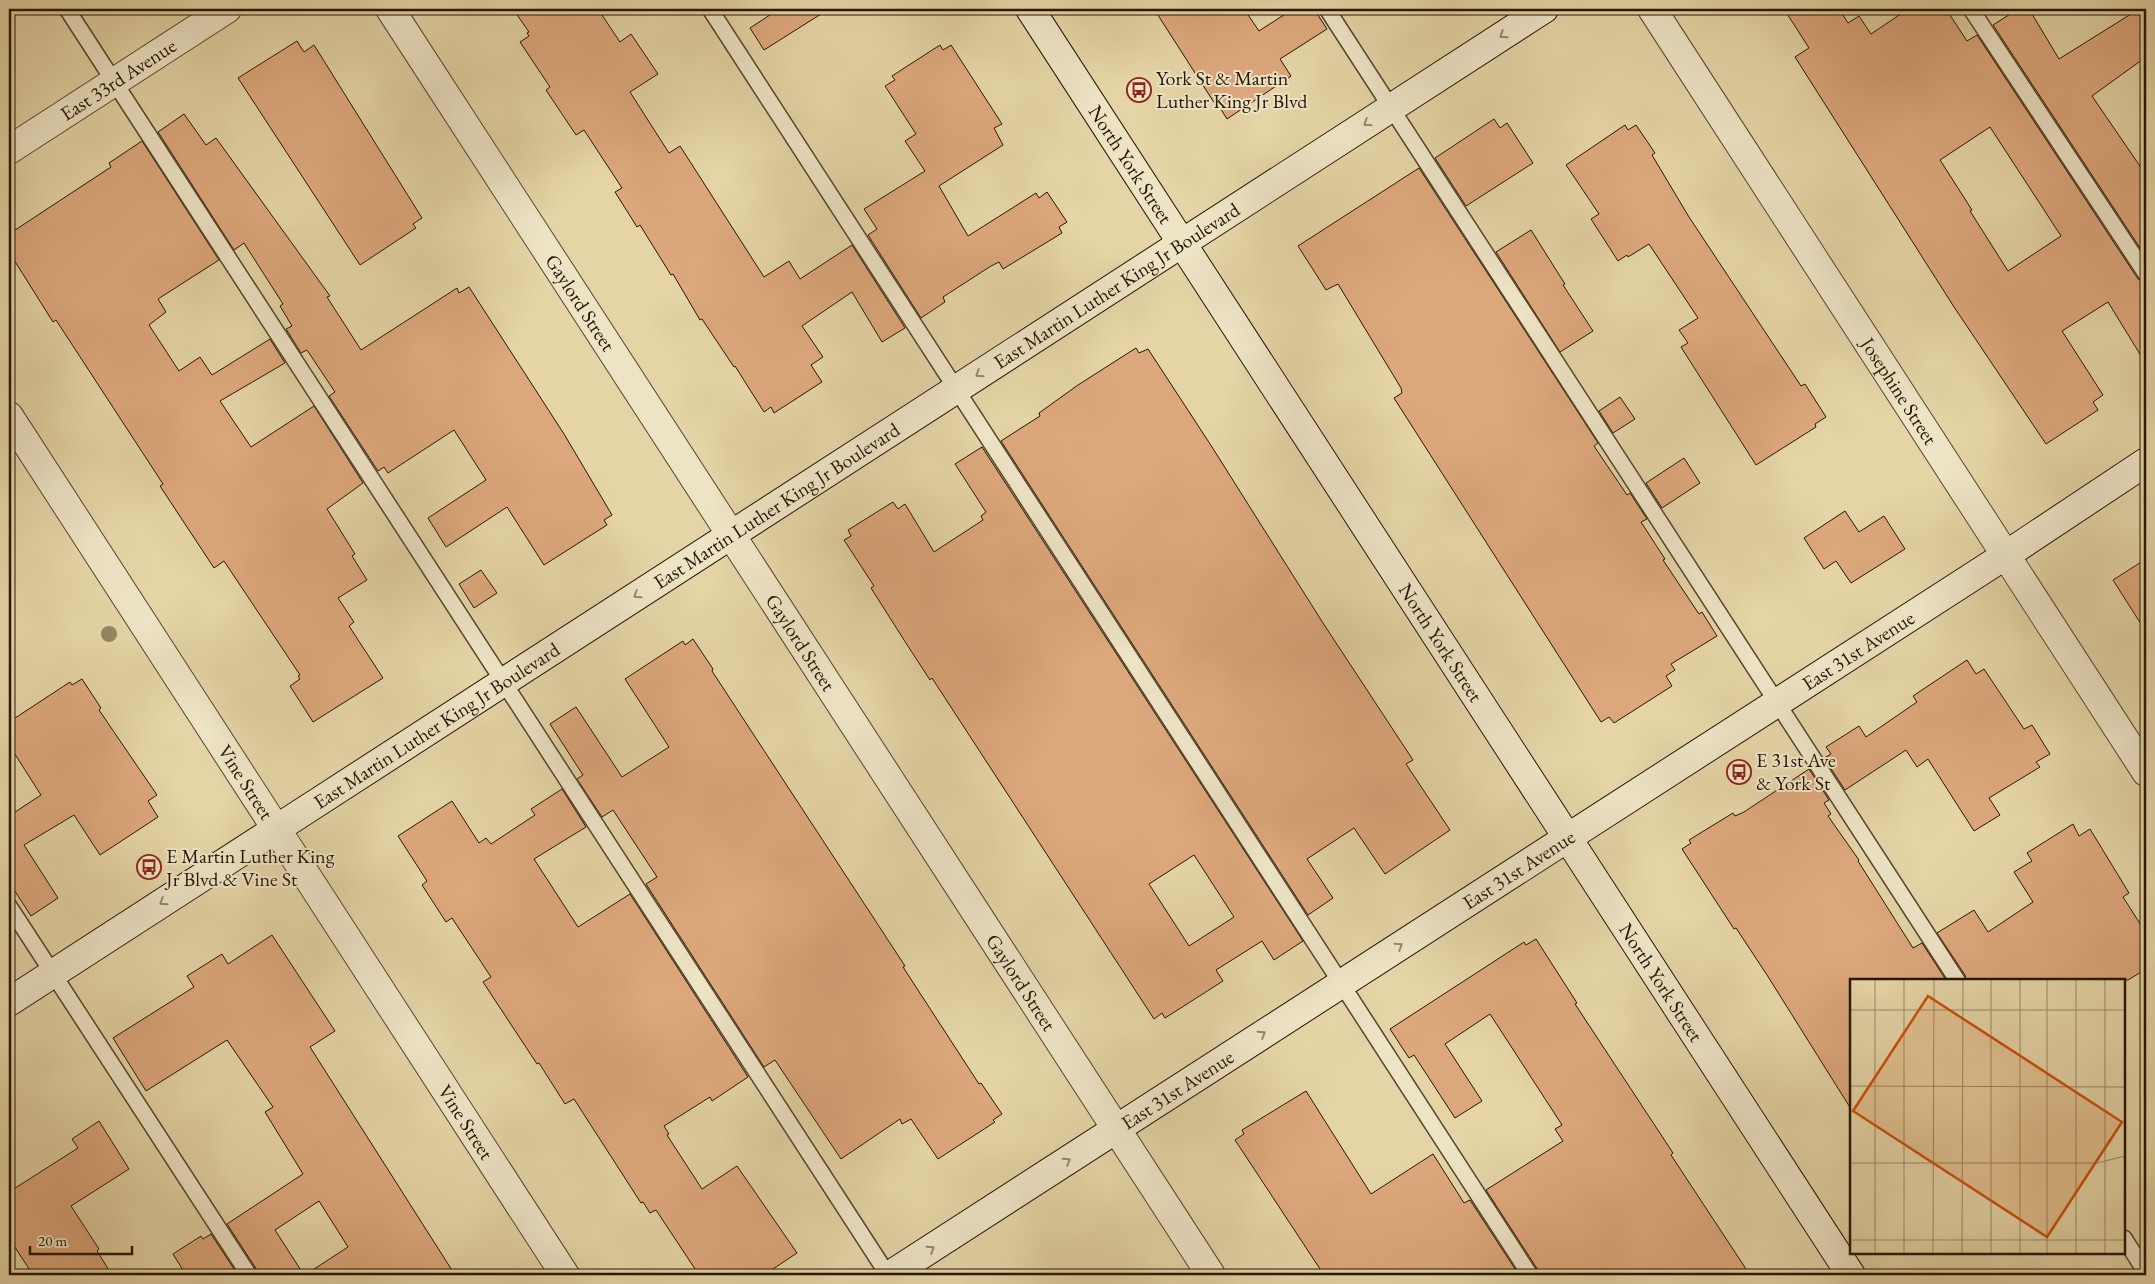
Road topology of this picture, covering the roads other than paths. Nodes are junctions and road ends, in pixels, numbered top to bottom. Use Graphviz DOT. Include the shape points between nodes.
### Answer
graph roads {
  1 [pos="67,9"];
  2 [pos="227,9"];
  3 [pos="390,9"];
  4 [pos="710,9"];
  5 [pos="1030,9"];
  6 [pos="1327,9"];
  7 [pos="1544,9"];
  8 [pos="1652,9"];
  9 [pos="1971,9"];
  10 [pos="115,82"];
  11 [pos="1391,108"];
  12 [pos="9,150"];
  13 [pos="1182,243"];
  14 [pos="2146,274"];
  15 [pos="956,389"];
  16 [pos="9,416"];
  17 [pos="2146,462"];
  18 [pos="731,534"];
  19 [pos="2006,555"];
  20 [pos="504,682"];
  21 [pos="1777,702"];
  22 [pos="2146,772"];
  23 [pos="276,829"];
  24 [pos="1567,837"];
  25 [pos="9,906"];
  26 [pos="53,973"];
  27 [pos="1956,979"];
  28 [pos="1341,984"];
  29 [pos="9,1002"];
  30 [pos="1116,1129"];
  31 [pos="2125,1240"];
  32 [pos="2146,1273"];
  33 [pos="249,1275"];
  34 [pos="565,1275"];
  35 [pos="889,1275"];
  36 [pos="1211,1275"];
  37 [pos="1530,1275"];
  38 [pos="1851,1275"];
  1 -- 10 [label="lane"];
  2 -- 10 [label="main road, East 33rd Avenue"];
  3 -- 18 [label="main road, Gaylord Street"];
  4 -- 15 [label="lane"];
  5 -- 13 [label="main road, North York Street"];
  6 -- 11 [label="lane"];
  7 -- 11 [label="main road, East Martin Luther King Jr Boulevard, one-way"];
  8 -- 19 [label="main road, Josephine Street"];
  9 -- 14 [label="lane"];
  10 -- 12 [label="main road, East 33rd Avenue"];
  10 -- 20 [label="lane"];
  11 -- 13 [label="main road, East Martin Luther King Jr Boulevard, one-way"];
  11 -- 21 [label="lane"];
  13 -- 15 [label="main road, East Martin Luther King Jr Boulevard, one-way"];
  13 -- 24 [label="main road, North York Street"];
  15 -- 18 [label="main road, East Martin Luther King Jr Boulevard"];
  15 -- 28 [label="lane"];
  16 -- 23 [label="main road, Vine Street"];
  17 -- 19 [label="main road, East 31st Avenue"];
  18 -- 20 [label="main road, East Martin Luther King Jr Boulevard, one-way"];
  18 -- 30 [label="main road, Gaylord Street"];
  19 -- 21 [label="main road, East 31st Avenue"];
  19 -- 22 [label="main road, Josephine Street"];
  20 -- 23 [label="main road, East Martin Luther King Jr Boulevard"];
  20 -- 35 [label="lane"];
  21 -- 24 [label="main road, East 31st Avenue"];
  21 -- 27 [label="lane"];
  23 -- 26 [label="main road, East Martin Luther King Jr Boulevard, one-way"];
  23 -- 34 [label="main road, Vine Street"];
  28 -- 24 [label="main road, East 31st Avenue, one-way"];
  24 -- 38 [label="main road, North York Street"];
  25 -- 26 [label="lane"];
  26 -- 29 [label="main road, East Martin Luther King Jr Boulevard"];
  26 -- 33 [label="lane"];
  30 -- 28 [label="main road, East 31st Avenue, one-way"];
  28 -- 37 [label="lane"];
  35 -- 30 [label="main road, East 31st Avenue, one-way"];
  30 -- 36 [label="main road, Gaylord Street"];
  31 -- 32 [label="lane"];
}
